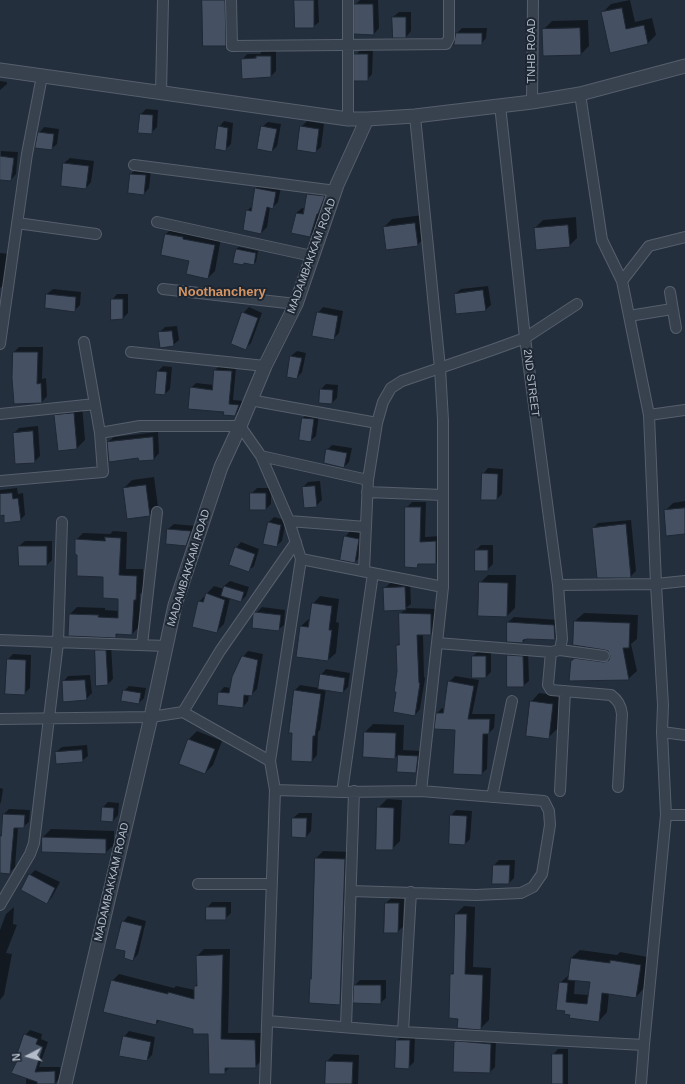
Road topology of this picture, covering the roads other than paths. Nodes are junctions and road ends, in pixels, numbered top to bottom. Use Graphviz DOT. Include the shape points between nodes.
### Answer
graph roads {
  1 [pos="163,0"];
  2 [pos="231,0"];
  3 [pos="348,0"];
  4 [pos="449,0"];
  5 [pos="533,0"];
  6 [pos="348,46"];
  7 [pos="685,66"];
  8 [pos="0,70"];
  9 [pos="42,76"];
  10 [pos="161,93"];
  11 [pos="580,94"];
  12 [pos="532,102"];
  13 [pos="500,105"];
  14 [pos="415,116"];
  15 [pos="348,119"];
  16 [pos="367,119"];
  17 [pos="134,165"];
  18 [pos="336,191"];
  19 [pos="157,222"];
  20 [pos="18,223"];
  21 [pos="96,234"];
  22 [pos="685,237"];
  23 [pos="312,256"];
  24 [pos="622,281"];
  25 [pos="163,289"];
  26 [pos="670,292"];
  27 [pos="296,304"];
  28 [pos="577,304"];
  29 [pos="672,309"];
  30 [pos="629,316"];
  31 [pos="676,328"];
  32 [pos="525,338"];
  33 [pos="0,340"];
  34 [pos="84,342"];
  35 [pos="131,352"];
  36 [pos="265,366"];
  37 [pos="440,368"];
  38 [pos="250,400"];
  39 [pos="95,404"];
  40 [pos="685,410"];
  41 [pos="0,414"];
  42 [pos="649,414"];
  43 [pos="377,423"];
  44 [pos="240,426"];
  45 [pos="100,433"];
  46 [pos="261,456"];
  47 [pos="368,480"];
  48 [pos="0,481"];
  49 [pos="367,492"];
  50 [pos="444,495"];
  51 [pos="157,512"];
  52 [pos="289,521"];
  53 [pos="62,522"];
  54 [pos="366,527"];
  55 [pos="296,542"];
  56 [pos="301,559"];
  57 [pos="368,572"];
  58 [pos="685,581"];
  59 [pos="656,584"];
  60 [pos="558,585"];
  61 [pos="444,587"];
  62 [pos="0,640"];
  63 [pos="58,642"];
  64 [pos="437,643"];
  65 [pos="142,645"];
  66 [pos="166,646"];
  67 [pos="556,651"];
  68 [pos="604,656"];
  69 [pos="565,691"];
  70 [pos="512,701"];
  71 [pos="184,712"];
  72 [pos="151,717"];
  73 [pos="49,718"];
  74 [pos="0,719"];
  75 [pos="662,732"];
  76 [pos="685,735"];
  77 [pos="270,761"];
  78 [pos="618,788"];
  79 [pos="275,790"];
  80 [pos="560,790"];
  81 [pos="354,791"];
  82 [pos="421,791"];
  83 [pos="342,792"];
  84 [pos="492,797"];
  85 [pos="666,815"];
  86 [pos="685,816"];
  87 [pos="198,884"];
  88 [pos="272,884"];
  89 [pos="351,891"];
  90 [pos="411,892"];
  91 [pos="0,905"];
  92 [pos="268,1020"];
  93 [pos="346,1027"];
  94 [pos="403,1032"];
  95 [pos="644,1045"];
  96 [pos="65,1084"];
  97 [pos="265,1084"];
  98 [pos="641,1084"];
  1 -- 10 [label="street"];
  2 -- 6 [label="street" via="232,46"];
  3 -- 6 [label="street"];
  4 -- 6 [label="street" via="449,38 446,44"];
  5 -- 12 [label="street, TNHB ROAD"];
  6 -- 15 [label="street"];
  7 -- 11 [label="street"];
  8 -- 9 [label="street"];
  9 -- 10 [label="street"];
  9 -- 20 [label="street" via="27,154"];
  10 -- 15 [label="street"];
  11 -- 12 [label="street"];
  11 -- 24 [label="street" via="602,240"];
  12 -- 13 [label="street"];
  13 -- 14 [label="street"];
  13 -- 32 [label="street, 2ND STREET"];
  14 -- 16 [label="street"];
  14 -- 37 [label="street"];
  15 -- 16 [label="street"];
  16 -- 18 [label="street, MADAMBAKKAM ROAD"];
  17 -- 18 [label="street"];
  18 -- 23 [label="street, MADAMBAKKAM ROAD"];
  19 -- 23 [label="street"];
  20 -- 21 [label="street"];
  20 -- 33 [label="street"];
  22 -- 24 [label="street" via="649,246"];
  23 -- 27 [label="street, MADAMBAKKAM ROAD"];
  24 -- 30 [label="street"];
  25 -- 27 [label="street"];
  26 -- 29 [label="street"];
  27 -- 36 [label="street, MADAMBAKKAM ROAD"];
  28 -- 32 [label="street"];
  29 -- 30 [label="street"];
  29 -- 31 [label="street"];
  30 -- 42 [label="street"];
  32 -- 37 [label="street"];
  32 -- 60 [label="street, 2ND STREET"];
  34 -- 39 [label="street"];
  35 -- 36 [label="street"];
  36 -- 38 [label="street, MADAMBAKKAM ROAD"];
  37 -- 43 [label="street" via="402,381 391,388 383,402"];
  37 -- 50 [label="street"];
  38 -- 43 [label="street"];
  38 -- 44 [label="street, MADAMBAKKAM ROAD"];
  39 -- 41 [label="street"];
  39 -- 45 [label="street"];
  40 -- 42 [label="street"];
  42 -- 59 [label="street"];
  43 -- 47 [label="street"];
  44 -- 45 [label="street" via="140,426"];
  44 -- 46 [label="street"];
  44 -- 66 [label="street, MADAMBAKKAM ROAD" via="219,474 175,605"];
  45 -- 48 [label="street" via="104,472"];
  46 -- 47 [label="street"];
  46 -- 52 [label="street"];
  47 -- 49 [label="street"];
  49 -- 50 [label="street"];
  49 -- 54 [label="street"];
  50 -- 61 [label="street"];
  51 -- 65 [label="street"];
  52 -- 54 [label="street"];
  52 -- 55 [label="street"];
  53 -- 63 [label="street"];
  54 -- 57 [label="street"];
  55 -- 56 [label="street"];
  55 -- 71 [label="street" via="220,651"];
  56 -- 57 [label="street"];
  56 -- 77 [label="street"];
  57 -- 61 [label="street"];
  57 -- 83 [label="street"];
  58 -- 59 [label="street"];
  59 -- 60 [label="street"];
  59 -- 75 [label="street" via="663,705"];
  60 -- 67 [label="street, 2ND STREET" via="562,638"];
  61 -- 64 [label="street"];
  62 -- 63 [label="street"];
  63 -- 65 [label="street"];
  63 -- 73 [label="street"];
  64 -- 67 [label="street"];
  64 -- 82 [label="street"];
  65 -- 66 [label="street"];
  66 -- 72 [label="street, MADAMBAKKAM ROAD"];
  67 -- 68 [label="street"];
  67 -- 69 [label="street, 2ND STREET" via="548,685 551,690"];
  69 -- 78 [label="street" via="611,695 617,699 622,714"];
  69 -- 80 [label="street"];
  70 -- 84 [label="street"];
  71 -- 72 [label="street"];
  71 -- 77 [label="street"];
  72 -- 73 [label="street"];
  72 -- 96 [label="street, MADAMBAKKAM ROAD"];
  73 -- 74 [label="street"];
  73 -- 91 [label="street" via="34,843"];
  75 -- 76 [label="street"];
  75 -- 85 [label="street"];
  77 -- 79 [label="street"];
  79 -- 83 [label="street"];
  79 -- 88 [label="street"];
  81 -- 82 [label="street"];
  81 -- 83 [label="street"];
  81 -- 89 [label="street"];
  82 -- 84 [label="street"];
  84 -- 90 [label="street" via="544,801 549,811 550,825 542,874 533,887 521,893 476,895"];
  85 -- 86 [label="street"];
  85 -- 95 [label="street"];
  87 -- 88 [label="street"];
  88 -- 92 [label="street"];
  89 -- 90 [label="street"];
  89 -- 93 [label="street"];
  90 -- 94 [label="street"];
  92 -- 93 [label="street"];
  92 -- 97 [label="street"];
  93 -- 94 [label="street"];
  94 -- 95 [label="street"];
  95 -- 98 [label="street"];
}
